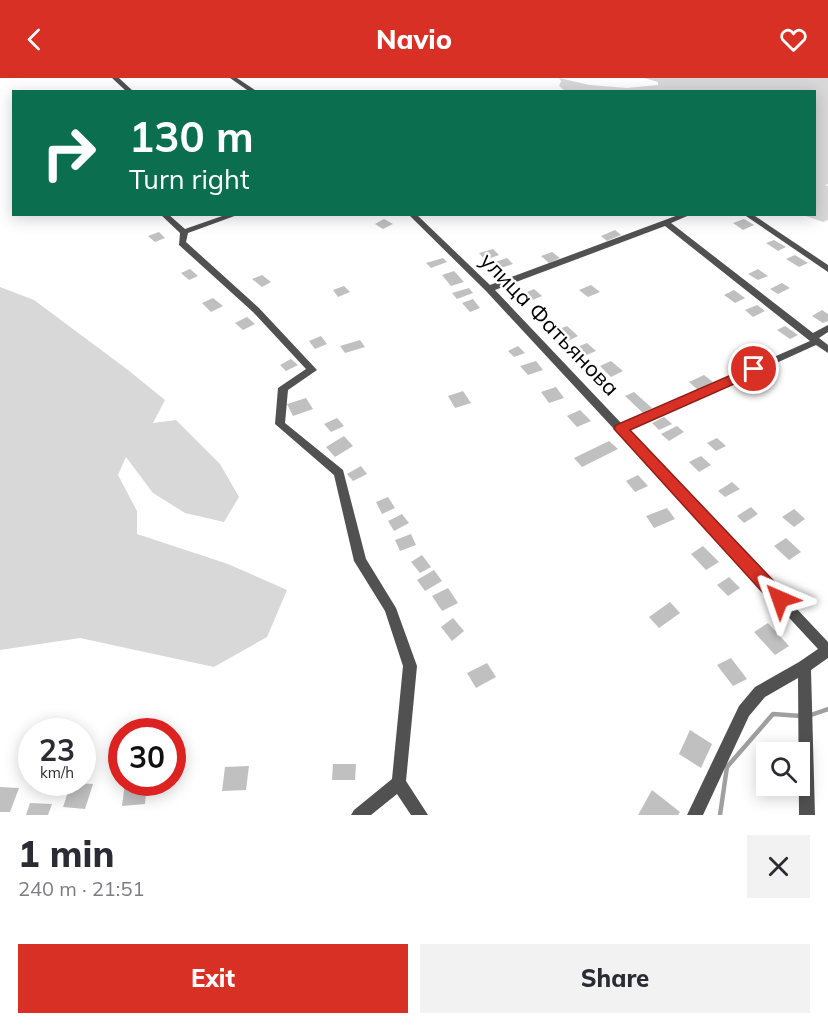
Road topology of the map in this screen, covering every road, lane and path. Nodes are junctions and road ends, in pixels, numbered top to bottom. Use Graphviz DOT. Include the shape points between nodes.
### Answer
graph roads {
  1 [pos="115,78"];
  2 [pos="233,78"];
  3 [pos="129,90"];
  4 [pos="252,90"];
  5 [pos="165,216"];
  6 [pos="231,216"];
  7 [pos="413,216"];
  8 [pos="684,216"];
  9 [pos="749,216"];
  10 [pos="666,224"];
  11 [pos="184,232"];
  12 [pos="828,269"];
  13 [pos="489,289"];
  14 [pos="828,328"];
  15 [pos="815,339"];
  16 [pos="828,350"];
  17 [pos="621,429"];
  18 [pos="828,651"];
  19 [pos="804,667"];
  20 [pos="399,783"];
  21 [pos="359,815"];
  22 [pos="420,815"];
  23 [pos="695,815"];
  24 [pos="807,815"];
  1 -- 3 [label="street"];
  2 -- 4 [label="street"];
  5 -- 11 [label="street"];
  6 -- 11 [label="street"];
  7 -- 13 [label="street, улица Фатьянова"];
  8 -- 10 [label="street"];
  9 -- 12 [label="street"];
  10 -- 13 [label="street"];
  10 -- 15 [label="street"];
  11 -- 20 [label="street" via="182,243 256,310 312,370 283,388 280,424 339,473 360,561 390,608 410,666"];
  13 -- 17 [label="street, улица Фатьянова"];
  14 -- 15 [label="street"];
  15 -- 16 [label="street"];
  15 -- 17 [label="street"];
  17 -- 18 [label="street, улица Фатьянова"];
  18 -- 19 [label="street"];
  19 -- 23 [label="street" via="760,692 744,711"];
  19 -- 24 [label="street"];
  20 -- 21 [label="street"];
  20 -- 22 [label="street"];
}
